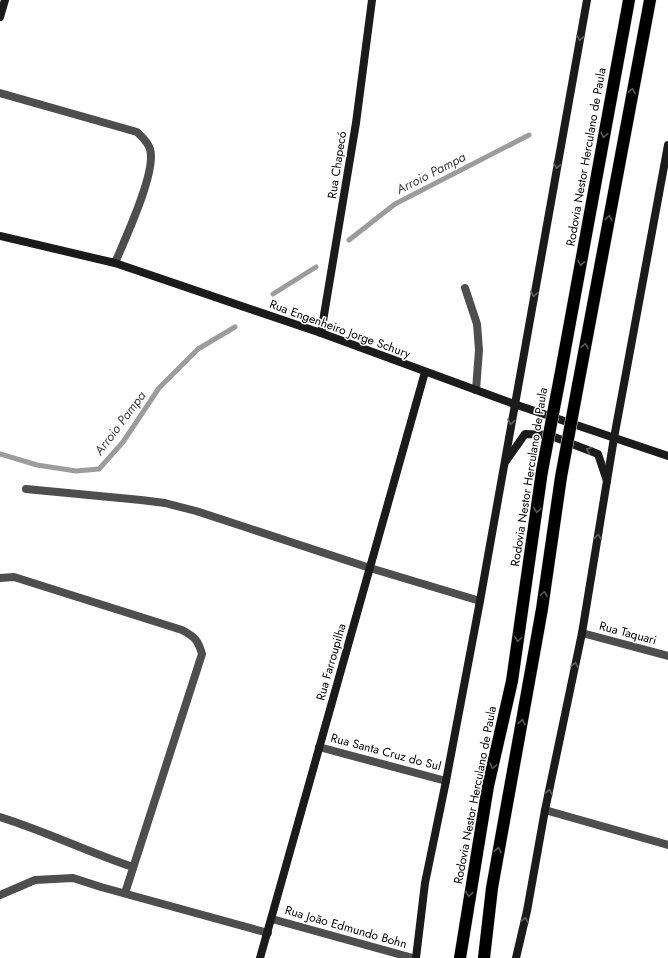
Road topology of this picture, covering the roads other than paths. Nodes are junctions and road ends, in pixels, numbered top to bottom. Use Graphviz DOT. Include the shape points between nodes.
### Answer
graph roads {
  1 [pos="5,0"];
  2 [pos="372,0"];
  3 [pos="586,0"];
  4 [pos="629,0"];
  5 [pos="650,0"];
  6 [pos="0,17"];
  7 [pos="0,93"];
  8 [pos="668,144"];
  9 [pos="0,236"];
  10 [pos="115,263"];
  11 [pos="464,288"];
  12 [pos="321,333"];
  13 [pos="425,372"];
  14 [pos="476,390"];
  15 [pos="514,404"];
  16 [pos="614,438"];
  17 [pos="668,456"];
  18 [pos="504,464"];
  19 [pos="607,482"];
  20 [pos="26,489"];
  21 [pos="370,568"];
  22 [pos="0,578"];
  23 [pos="480,601"];
  24 [pos="582,633"];
  25 [pos="668,656"];
  26 [pos="319,748"];
  27 [pos="446,781"];
  28 [pos="545,810"];
  29 [pos="0,817"];
  30 [pos="668,845"];
  31 [pos="133,867"];
  32 [pos="125,894"];
  33 [pos="0,895"];
  34 [pos="272,919"];
  35 [pos="268,933"];
  36 [pos="260,958"];
  37 [pos="413,958"];
  38 [pos="416,958"];
  39 [pos="460,958"];
  40 [pos="484,958"];
  41 [pos="516,958"];
  1 -- 6 [label="main road"];
  2 -- 12 [label="main road, Rua Chapecó" via="356,123"];
  3 -- 15 [label="main road, one-way"];
  4 -- 39 [label="highway, Rodovia Nestor Herculano de Paula, one-way, bridge" via="542,471 512,681 488,786"];
  40 -- 5 [label="highway, one-way, bridge" via="492,888 542,609 561,477"];
  7 -- 10 [label="street" via="137,132 144,139 150,149 148,180"];
  8 -- 16 [label="main road"];
  9 -- 10 [label="main road, Rua Engenheiro Jorge Schury"];
  10 -- 12 [label="main road, Rua Engenheiro Jorge Schury"];
  11 -- 14 [label="street" via="476,324 479,350"];
  12 -- 13 [label="main road, Rua Engenheiro Jorge Schury"];
  13 -- 14 [label="main road, Rua Engenheiro Jorge Schury"];
  13 -- 21 [label="main road, Rua Farroupilha"];
  14 -- 15 [label="main road, Rua Engenheiro Jorge Schury"];
  15 -- 16 [label="main road, Rua Engenheiro Jorge Schury"];
  15 -- 18 [label="main road, one-way"];
  16 -- 17 [label="main road, Rua Engenheiro Jorge Schury"];
  16 -- 19 [label="main road"];
  19 -- 18 [label="main road, one-way" via="598,454 549,435 525,434"];
  18 -- 23 [label="main road"];
  24 -- 19 [label="main road, one-way"];
  20 -- 21 [label="street" via="141,500 196,511"];
  21 -- 23 [label="street"];
  21 -- 26 [label="main road, Rua Farroupilha"];
  22 -- 31 [label="street" via="14,577 182,630 193,635 199,643 202,654"];
  23 -- 27 [label="main road"];
  24 -- 25 [label="street, Rua Taquari"];
  28 -- 24 [label="main road, one-way"];
  26 -- 27 [label="street, Rua Santa Cruz do Sul"];
  26 -- 34 [label="main road, Rua Farroupilha"];
  27 -- 38 [label="main road" via="425,884"];
  28 -- 30 [label="street"];
  41 -- 28 [label="main road, one-way"];
  29 -- 31 [label="street"];
  31 -- 32 [label="street"];
  32 -- 33 [label="street" via="73,878 35,880"];
  32 -- 35 [label="street"];
  34 -- 35 [label="main road, Rua Farroupilha"];
  34 -- 37 [label="street, Rua João Edmundo Bohn"];
  35 -- 36 [label="main road, Rua Farroupilha"];
}
